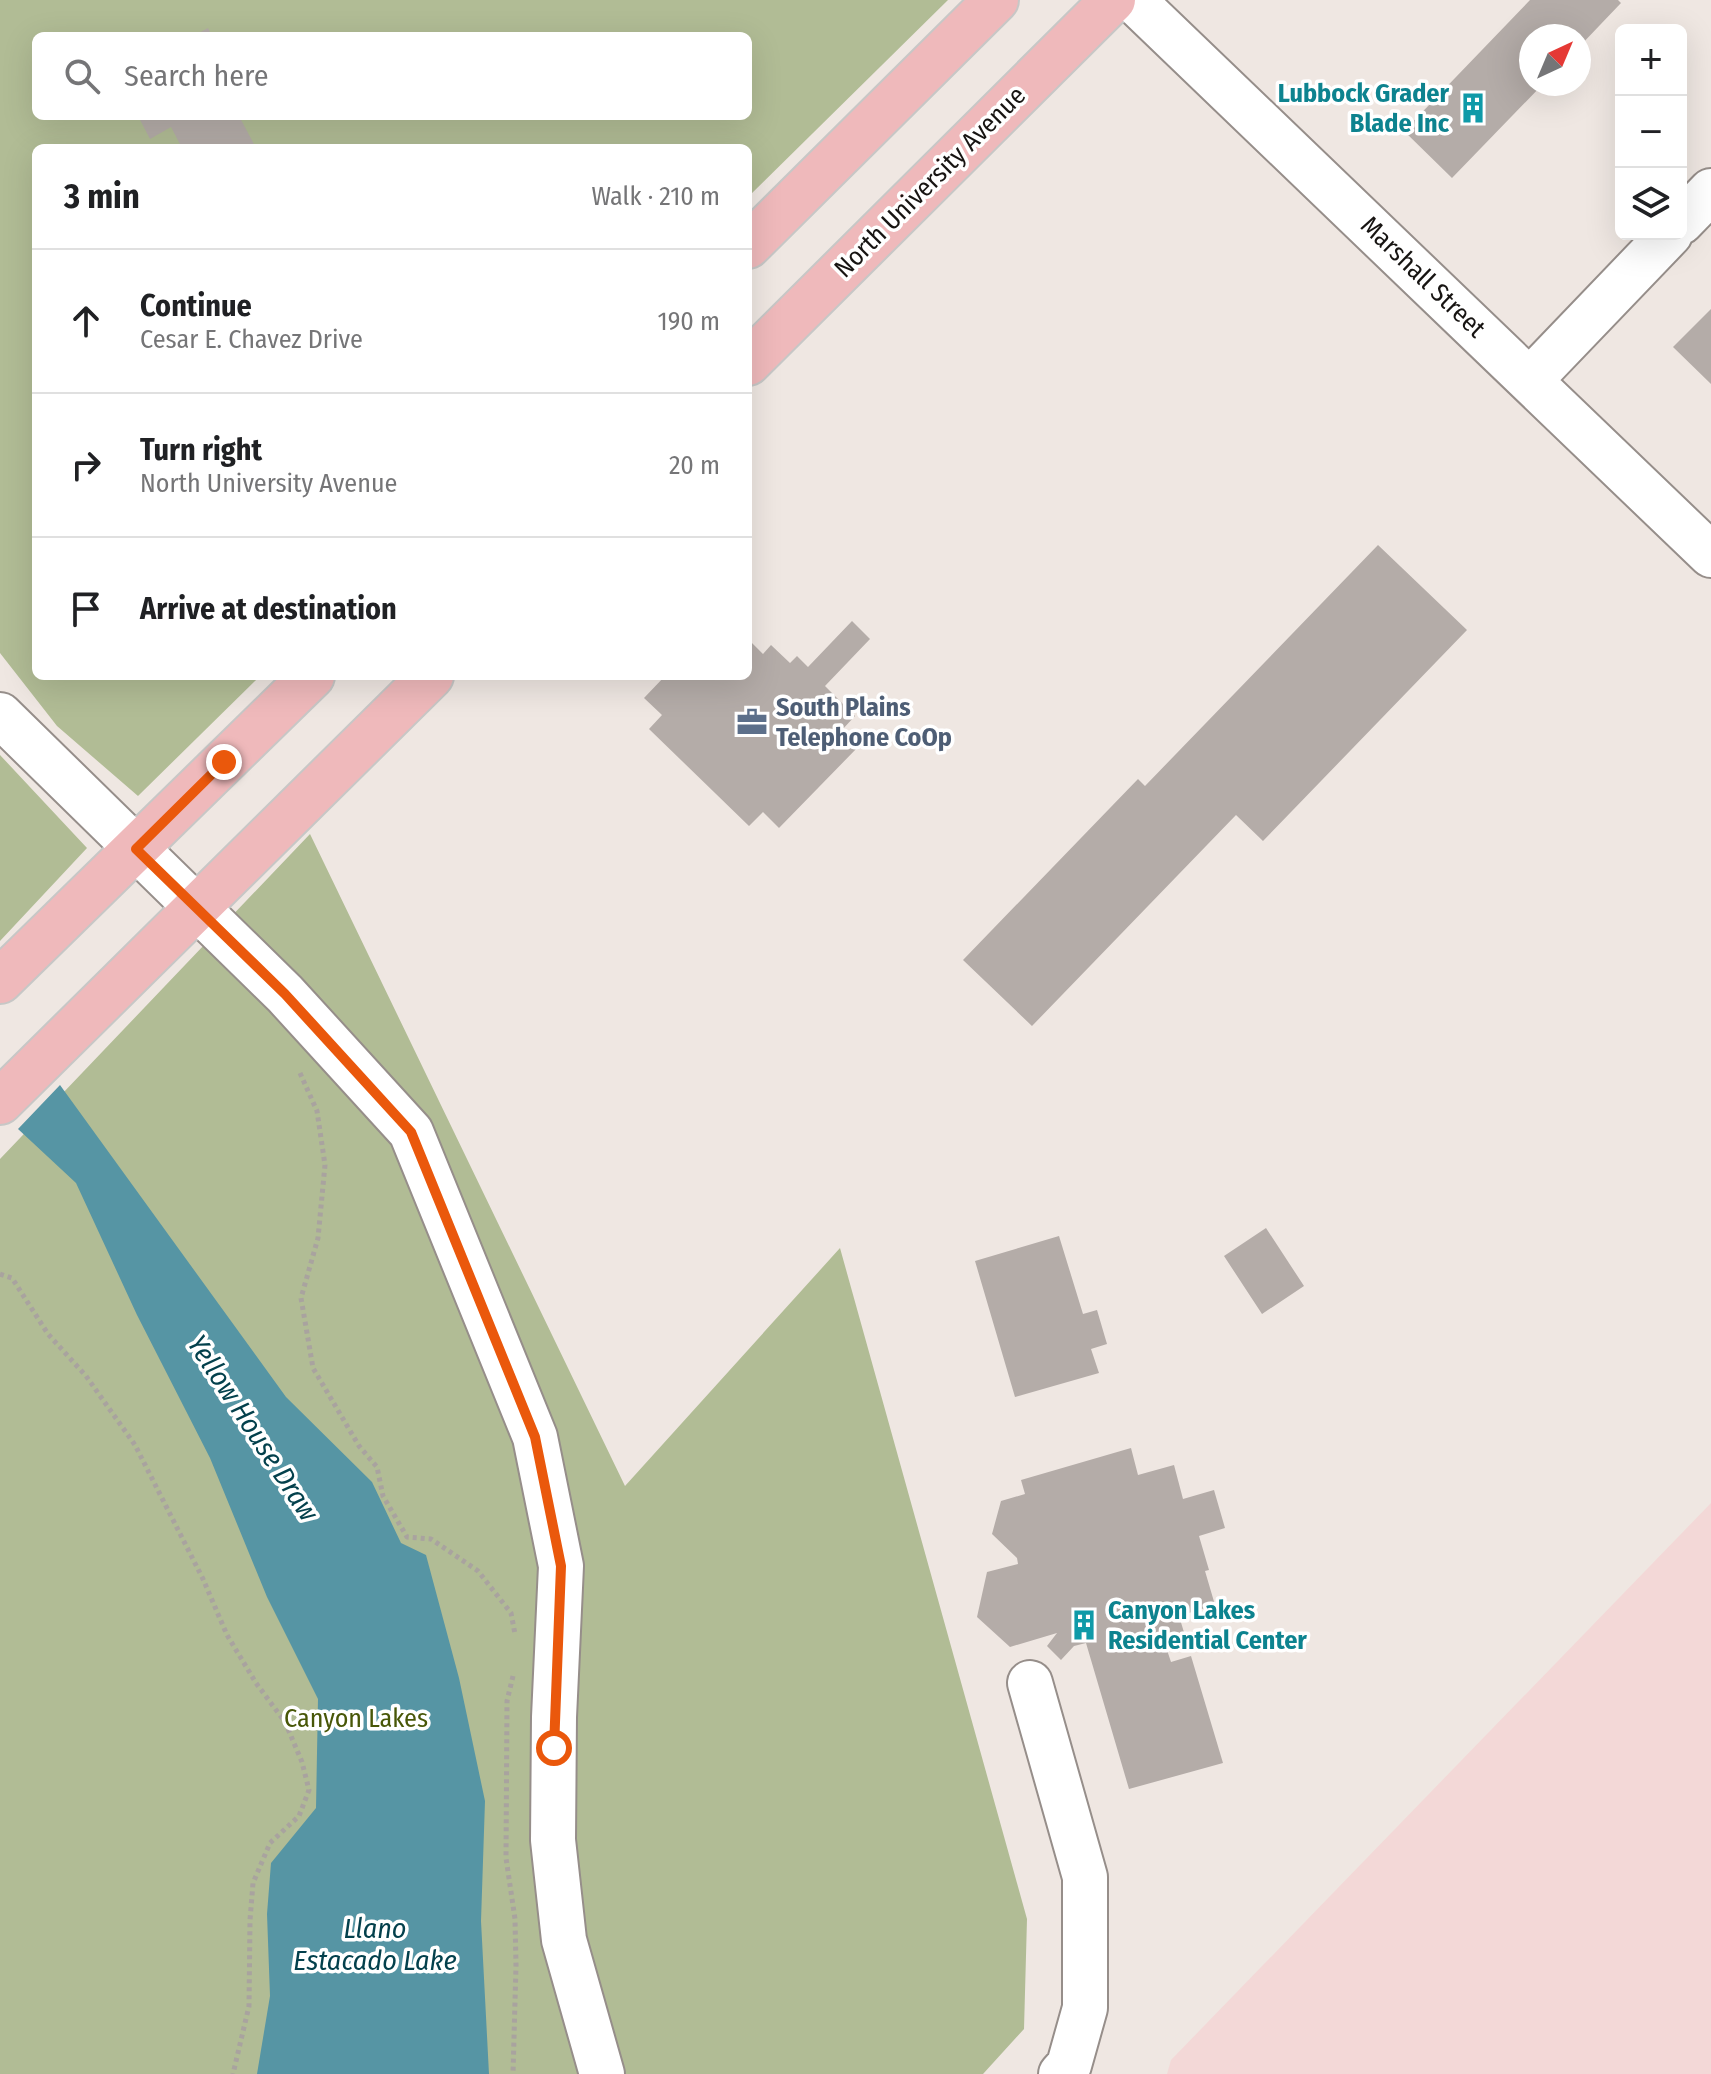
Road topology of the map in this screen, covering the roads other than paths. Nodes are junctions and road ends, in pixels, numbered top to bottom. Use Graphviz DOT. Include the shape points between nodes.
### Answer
graph roads {
  1 [pos="996,0"];
  2 [pos="1113,0"];
  3 [pos="1133,0"];
  4 [pos="1711,191"];
  5 [pos="1687,216"];
  6 [pos="1664,240"];
  7 [pos="752,242"];
  8 [pos="752,359"];
  9 [pos="1530,380"];
  10 [pos="1711,555"];
  11 [pos="308,680"];
  12 [pos="427,680"];
  13 [pos="0,715"];
  14 [pos="136,849"];
  15 [pos="196,906"];
  16 [pos="0,981"];
  17 [pos="0,1102"];
  18 [pos="1030,1683"];
  19 [pos="602,2074"];
  20 [pos="1061,2074"];
  1 -- 7 [label="main road"];
  2 -- 8 [label="main road, North University Avenue"];
  3 -- 9 [label="street, Marshall Street"];
  4 -- 5 [label="street"];
  6 -- 9 [label="street"];
  9 -- 10 [label="street, Marshall Street"];
  11 -- 14 [label="main road"];
  12 -- 15 [label="main road"];
  13 -- 14 [label="street"];
  14 -- 15 [label="street"];
  14 -- 16 [label="main road"];
  15 -- 17 [label="main road"];
  15 -- 19 [label="street" via="411,1132 535,1437 561,1566 553,1840 564,1940"];
  18 -- 20 [label="street" via="1085,1877 1085,2008 1069,2065"];
}
